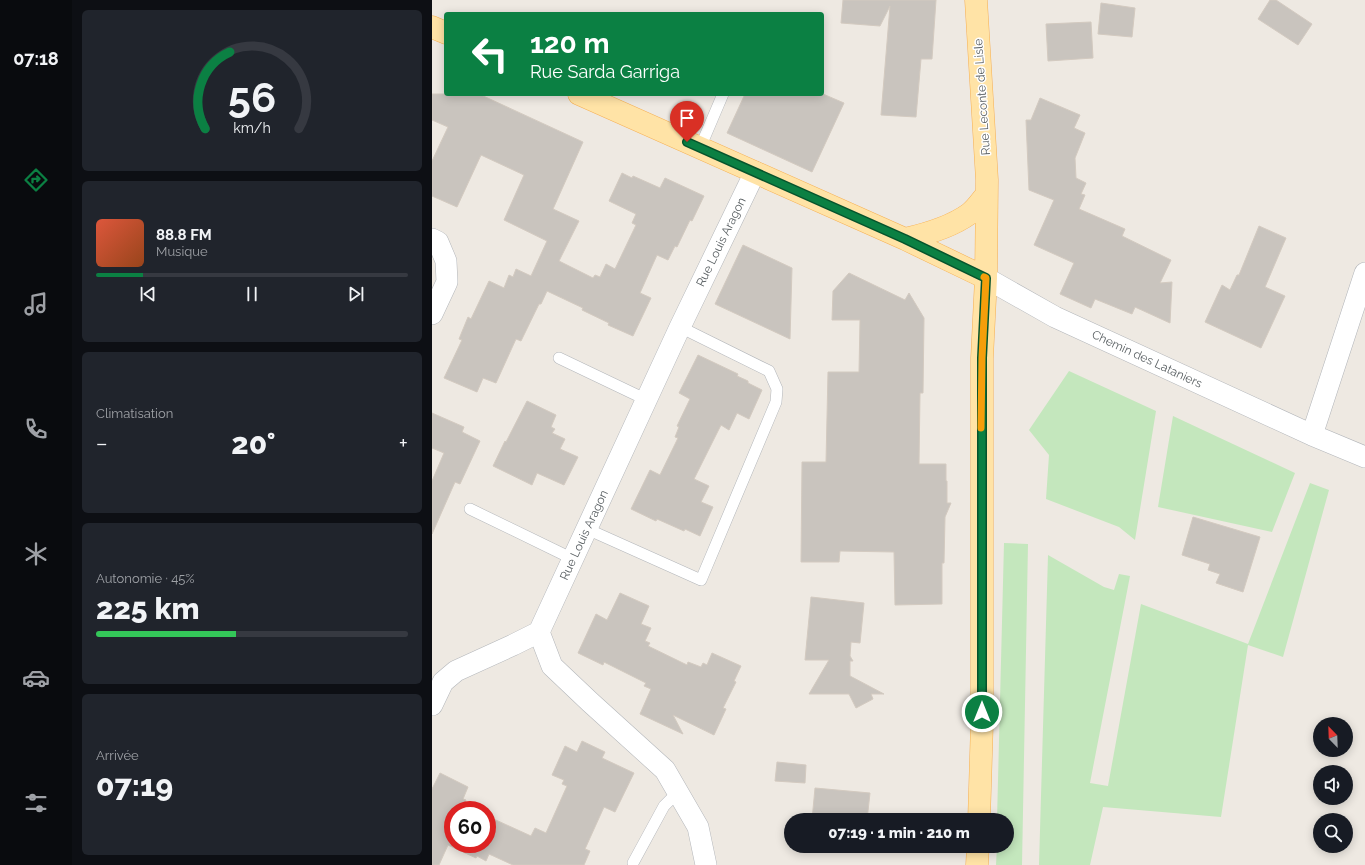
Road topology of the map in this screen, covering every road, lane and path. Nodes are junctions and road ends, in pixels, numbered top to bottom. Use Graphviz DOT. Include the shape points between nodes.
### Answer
graph roads {
  1 [pos="976,0"];
  2 [pos="432,27"];
  3 [pos="444,32"];
  4 [pos="583,96"];
  5 [pos="723,96"];
  6 [pos="700,148"];
  7 [pos="755,172"];
  8 [pos="986,195"];
  9 [pos="432,239"];
  10 [pos="905,239"];
  11 [pos="1365,273"];
  12 [pos="986,278"];
  13 [pos="432,314"];
  14 [pos="680,327"];
  15 [pos="559,358"];
  16 [pos="647,400"];
  17 [pos="1312,435"];
  18 [pos="1365,457"];
  19 [pos="470,510"];
  20 [pos="587,529"];
  21 [pos="573,559"];
  22 [pos="539,632"];
  23 [pos="432,705"];
  24 [pos="678,792"];
  25 [pos="979,813"];
  26 [pos="978,853"];
  27 [pos="633,864"];
  28 [pos="706,865"];
  29 [pos="977,865"];
  1 -- 8 [label="main road, Rue Leconte de Lisle"];
  2 -- 3 [label="main road"];
  4 -- 6 [label="main road"];
  5 -- 6 [label="lane"];
  6 -- 7 [label="main road"];
  7 -- 10 [label="main road"];
  7 -- 14 [label="street, Rue Louis Aragon"];
  8 -- 10 [label="main road" via="970,213 955,222"];
  8 -- 12 [label="main road, Rue Leconte de Lisle"];
  9 -- 13 [label="street" via="438,242 446,262 447,282"];
  10 -- 12 [label="main road"];
  11 -- 17 [label="street"];
  12 -- 17 [label="street, Chemin des Lataniers" via="1055,316"];
  12 -- 25 [label="main road" via="982,358 982,723"];
  14 -- 16 [label="street, Rue Louis Aragon"];
  14 -- 20 [label="lane" via="769,371 777,389 776,402 701,580"];
  15 -- 16 [label="lane"];
  16 -- 20 [label="street, Rue Louis Aragon"];
  17 -- 18 [label="street, Chemin des Lataniers"];
  19 -- 21 [label="lane"];
  20 -- 21 [label="street, Rue Louis Aragon"];
  21 -- 22 [label="street, Rue Louis Aragon"];
  22 -- 23 [label="street" via="456,671 443,682"];
  22 -- 24 [label="street" via="552,666 665,770"];
  24 -- 27 [label="lane" via="664,806"];
  24 -- 28 [label="street" via="698,827"];
  26 -- 29 [label="main road"];
}
